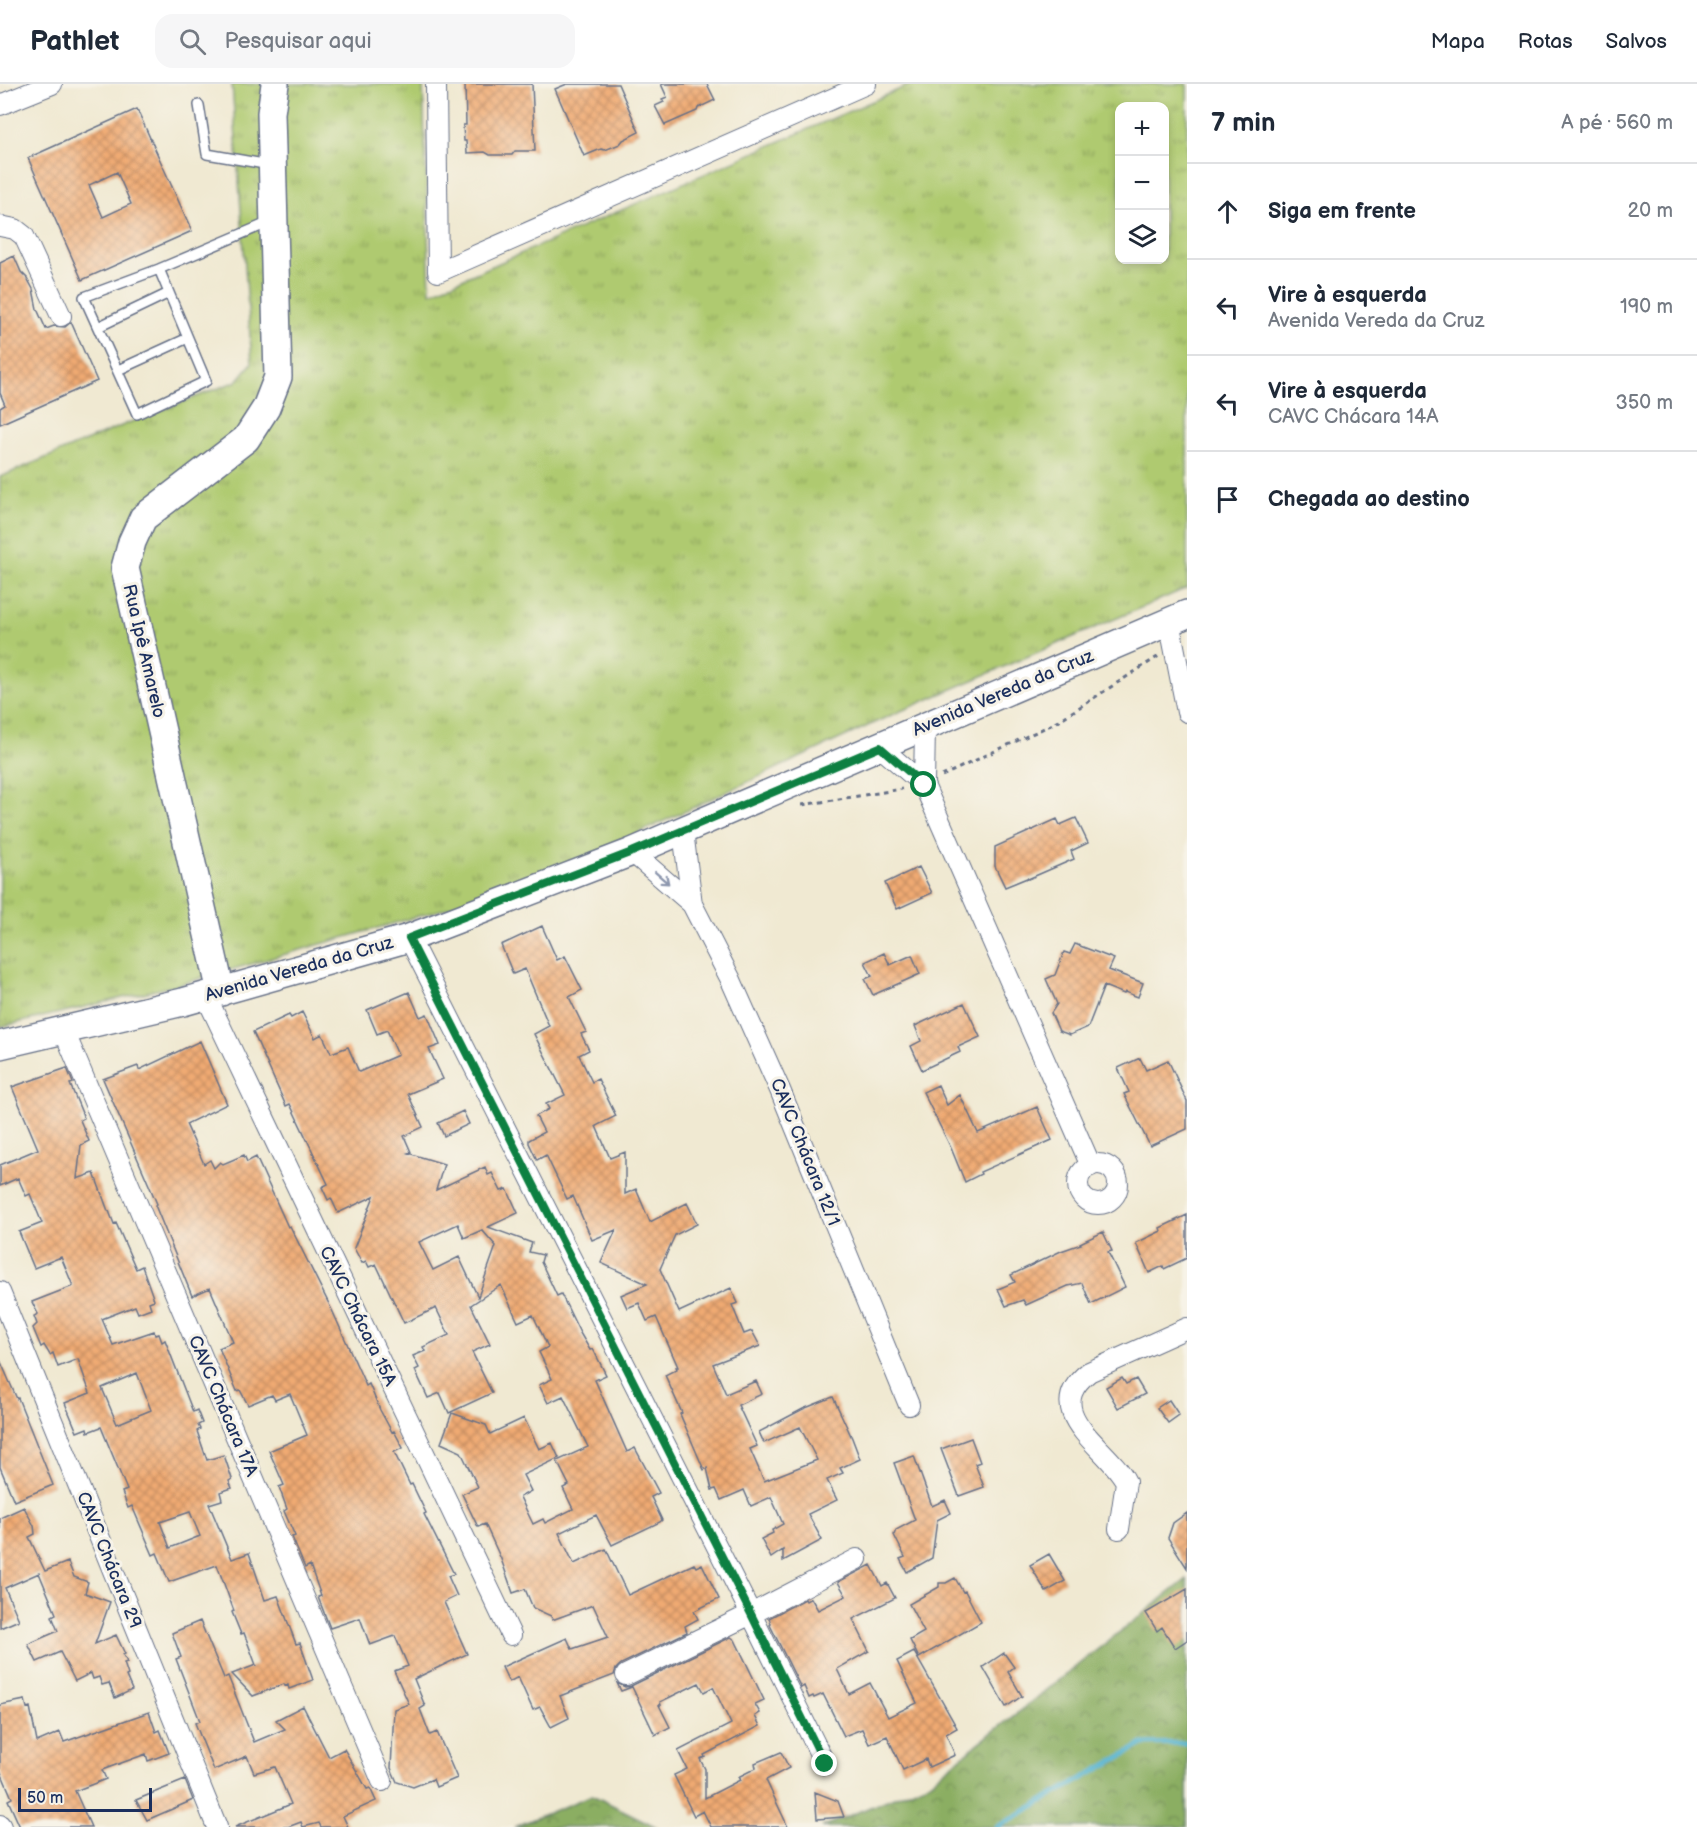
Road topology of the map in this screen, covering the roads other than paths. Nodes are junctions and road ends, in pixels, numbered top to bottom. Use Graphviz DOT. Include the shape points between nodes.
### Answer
graph roads {
  1 [pos="52,84"];
  2 [pos="263,84"];
  3 [pos="275,84"];
  4 [pos="436,84"];
  5 [pos="866,84"];
  6 [pos="0,105"];
  7 [pos="199,105"];
  8 [pos="272,113"];
  9 [pos="272,165"];
  10 [pos="273,221"];
  11 [pos="0,225"];
  12 [pos="159,269"];
  13 [pos="169,293"];
  14 [pos="60,316"];
  15 [pos="98,327"];
  16 [pos="188,338"];
  17 [pos="117,370"];
  18 [pos="1177,627"];
  19 [pos="1187,712"];
  20 [pos="925,727"];
  21 [pos="880,747"];
  22 [pos="924,785"];
  23 [pos="682,831"];
  24 [pos="632,852"];
  25 [pos="692,904"];
  26 [pos="409,938"];
  27 [pos="214,959"];
  28 [pos="254,983"];
  29 [pos="203,997"];
  30 [pos="64,1030"];
  31 [pos="0,1045"];
  32 [pos="1107,1207"];
  33 [pos="0,1292"];
  34 [pos="1187,1328"];
  35 [pos="909,1405"];
  36 [pos="1119,1528"];
  37 [pos="857,1558"];
  38 [pos="751,1614"];
  39 [pos="511,1635"];
  40 [pos="626,1675"];
  41 [pos="825,1764"];
  42 [pos="382,1781"];
  43 [pos="217,1827"];
  1 -- 6 [label="street"];
  2 -- 8 [label="street, Rua Ipê Amarelo"];
  3 -- 8 [label="street, Rua Ipê Amarelo"];
  4 -- 5 [label="street" via="438,272"];
  7 -- 9 [label="lane" via="207,154"];
  8 -- 9 [label="street, Rua Ipê Amarelo"];
  9 -- 10 [label="street, Rua Ipê Amarelo"];
  10 -- 12 [label="lane"];
  10 -- 27 [label="street, Rua Ipê Amarelo" via="278,377 266,408 246,440 143,518 125,568"];
  11 -- 14 [label="street" via="24,236"];
  12 -- 13 [label="lane"];
  12 -- 15 [label="lane" via="84,297"];
  13 -- 15 [label="lane"];
  13 -- 16 [label="lane"];
  15 -- 17 [label="lane"];
  16 -- 17 [label="lane"];
  16 -- 17 [label="lane" via="206,381 137,414"];
  18 -- 19 [label="street"];
  18 -- 20 [label="street, Avenida Vereda da Cruz"];
  20 -- 21 [label="street, Avenida Vereda da Cruz"];
  20 -- 22 [label="street"];
  21 -- 22 [label="street"];
  21 -- 23 [label="street, Avenida Vereda da Cruz"];
  22 -- 32 [label="street" via="1091,1166 1111,1168 1118,1180 1116,1193"];
  23 -- 24 [label="street, Avenida Vereda da Cruz"];
  23 -- 25 [label="street, CAVC Chácara 12/1"];
  24 -- 25 [label="street, CAVC Chácara 12/1, one-way"];
  24 -- 26 [label="street, Avenida Vereda da Cruz"];
  25 -- 35 [label="street, CAVC Chácara 12/1" via="780,1090"];
  26 -- 28 [label="street, Avenida Vereda da Cruz"];
  26 -- 38 [label="street"];
  27 -- 28 [label="street" via="233,978"];
  27 -- 29 [label="street, Rua Ipê Amarelo"];
  27 -- 29 [label="street" via="206,973"];
  28 -- 29 [label="street, Avenida Vereda da Cruz"];
  29 -- 30 [label="street, Avenida Vereda da Cruz"];
  29 -- 39 [label="street, CAVC Chácara 15A"];
  30 -- 31 [label="street, Avenida Vereda da Cruz"];
  30 -- 42 [label="street, CAVC Chácara 17A"];
  33 -- 43 [label="street, CAVC Chácara 29"];
  34 -- 36 [label="street" via="1089,1372 1072,1394 1071,1409 1078,1425 1126,1482"];
  37 -- 38 [label="street"];
  38 -- 40 [label="street"];
  38 -- 41 [label="street"];
}
